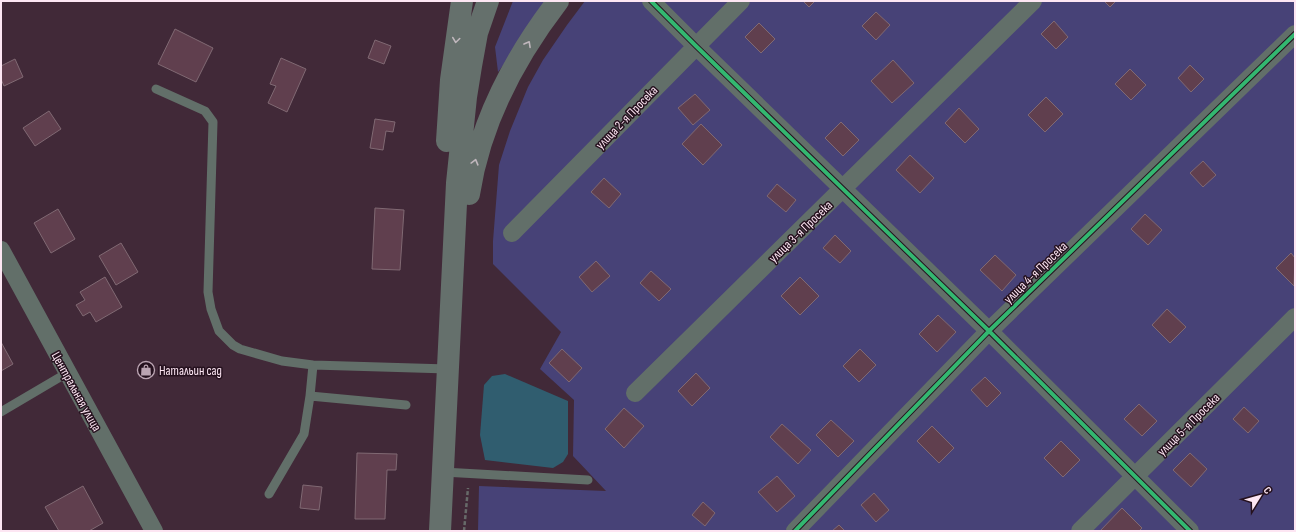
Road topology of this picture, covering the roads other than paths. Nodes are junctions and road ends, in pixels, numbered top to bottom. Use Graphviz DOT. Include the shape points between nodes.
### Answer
graph roads {
  1 [pos="462,1"];
  2 [pos="488,1"];
  3 [pos="558,1"];
  4 [pos="651,1"];
  5 [pos="741,1"];
  6 [pos="1033,1"];
  7 [pos="1295,34"];
  8 [pos="696,46"];
  9 [pos="156,89"];
  10 [pos="843,189"];
  11 [pos="512,234"];
  12 [pos="1,250"];
  13 [pos="452,298"];
  14 [pos="1295,317"];
  15 [pos="451,322"];
  16 [pos="989,331"];
  17 [pos="313,364"];
  18 [pos="449,369"];
  19 [pos="68,372"];
  20 [pos="635,393"];
  21 [pos="310,396"];
  22 [pos="406,405"];
  23 [pos="1,412"];
  24 [pos="443,472"];
  25 [pos="1135,476"];
  26 [pos="588,480"];
  27 [pos="269,494"];
  28 [pos="154,531"];
  29 [pos="440,531"];
  30 [pos="794,531"];
  31 [pos="1080,531"];
  32 [pos="1190,531"];
  1 -- 15 [label="street, one-way" via="450,80 445,189"];
  2 -- 13 [label="street" via="477,33 466,97 457,183"];
  13 -- 3 [label="street, one-way" via="472,175 489,119 537,29"];
  4 -- 8 [label="street"];
  5 -- 8 [label="street, улица 2-я Просека"];
  6 -- 10 [label="street, улица 3-я Просека"];
  7 -- 16 [label="street, улица 4-я Просека"];
  8 -- 10 [label="street"];
  8 -- 11 [label="street, улица 2-я Просека"];
  9 -- 17 [label="lane" via="205,111 213,122 208,292 210,309 219,331 240,349 282,361"];
  10 -- 16 [label="street"];
  10 -- 20 [label="street, улица 3-я Просека"];
  12 -- 19 [label="street, Центральная улица"];
  13 -- 15 [label="street"];
  14 -- 25 [label="street, улица 5-я Просека"];
  15 -- 18 [label="street"];
  16 -- 25 [label="street"];
  16 -- 30 [label="street, улица 4-я Просека"];
  17 -- 18 [label="lane"];
  17 -- 21 [label="lane"];
  18 -- 24 [label="street"];
  19 -- 23 [label="lane"];
  19 -- 28 [label="street, Центральная улица"];
  21 -- 22 [label="lane"];
  21 -- 27 [label="lane" via="304,434"];
  24 -- 26 [label="lane"];
  24 -- 29 [label="street"];
  25 -- 31 [label="street, улица 5-я Просека"];
  25 -- 32 [label="street"];
}
